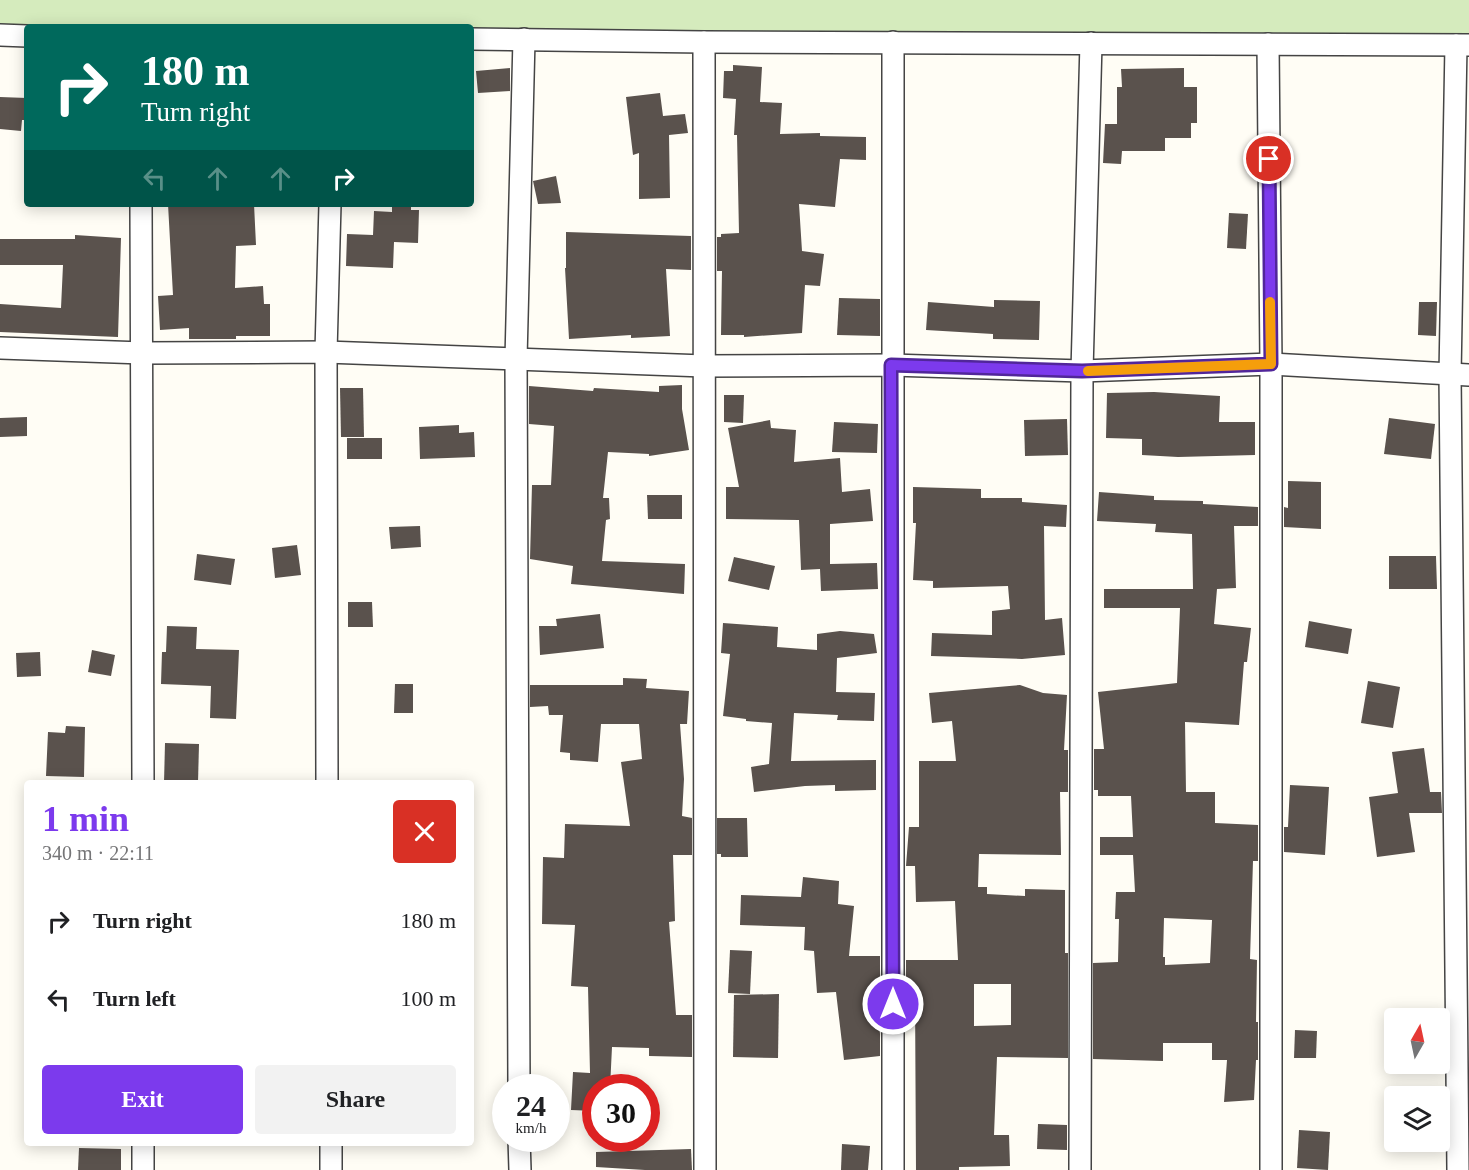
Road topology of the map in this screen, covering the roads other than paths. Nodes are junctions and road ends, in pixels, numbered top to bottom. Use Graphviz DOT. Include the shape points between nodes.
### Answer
graph roads {
  1 [pos="0,35"];
  2 [pos="24,36"];
  3 [pos="474,39"];
  4 [pos="524,39"];
  5 [pos="704,42"];
  6 [pos="893,42"];
  7 [pos="1090,43"];
  8 [pos="1268,44"];
  9 [pos="1462,45"];
  10 [pos="141,207"];
  11 [pos="330,207"];
  12 [pos="0,348"];
  13 [pos="326,352"];
  14 [pos="142,353"];
  15 [pos="516,359"];
  16 [pos="1271,364"];
  17 [pos="891,365"];
  18 [pos="704,366"];
  19 [pos="1082,371"];
  20 [pos="1460,375"];
  21 [pos="143,780"];
  22 [pos="327,780"];
  23 [pos="519,1074"];
  24 [pos="143,1146"];
  25 [pos="331,1146"];
  26 [pos="519,1152"];
  27 [pos="143,1170"];
  28 [pos="331,1170"];
  29 [pos="520,1170"];
  30 [pos="705,1170"];
  31 [pos="893,1170"];
  32 [pos="1080,1170"];
  33 [pos="1271,1170"];
  34 [pos="1458,1170"];
  1 -- 2 [label="street"];
  3 -- 4 [label="street"];
  4 -- 5 [label="street"];
  4 -- 15 [label="street"];
  5 -- 6 [label="street"];
  5 -- 18 [label="street"];
  6 -- 7 [label="street"];
  6 -- 17 [label="street"];
  7 -- 8 [label="street"];
  7 -- 19 [label="street"];
  8 -- 9 [label="street"];
  8 -- 16 [label="street"];
  9 -- 20 [label="street"];
  10 -- 14 [label="street"];
  11 -- 13 [label="street"];
  12 -- 14 [label="street"];
  13 -- 14 [label="street"];
  13 -- 15 [label="street"];
  13 -- 22 [label="street"];
  14 -- 21 [label="street"];
  15 -- 18 [label="street"];
  15 -- 23 [label="street"];
  16 -- 19 [label="street"];
  16 -- 20 [label="street"];
  16 -- 33 [label="street"];
  17 -- 18 [label="street"];
  17 -- 19 [label="street"];
  17 -- 31 [label="street"];
  18 -- 30 [label="street"];
  19 -- 32 [label="street"];
  20 -- 34 [label="street"];
  24 -- 27 [label="street"];
  25 -- 28 [label="street"];
  26 -- 29 [label="street"];
}
